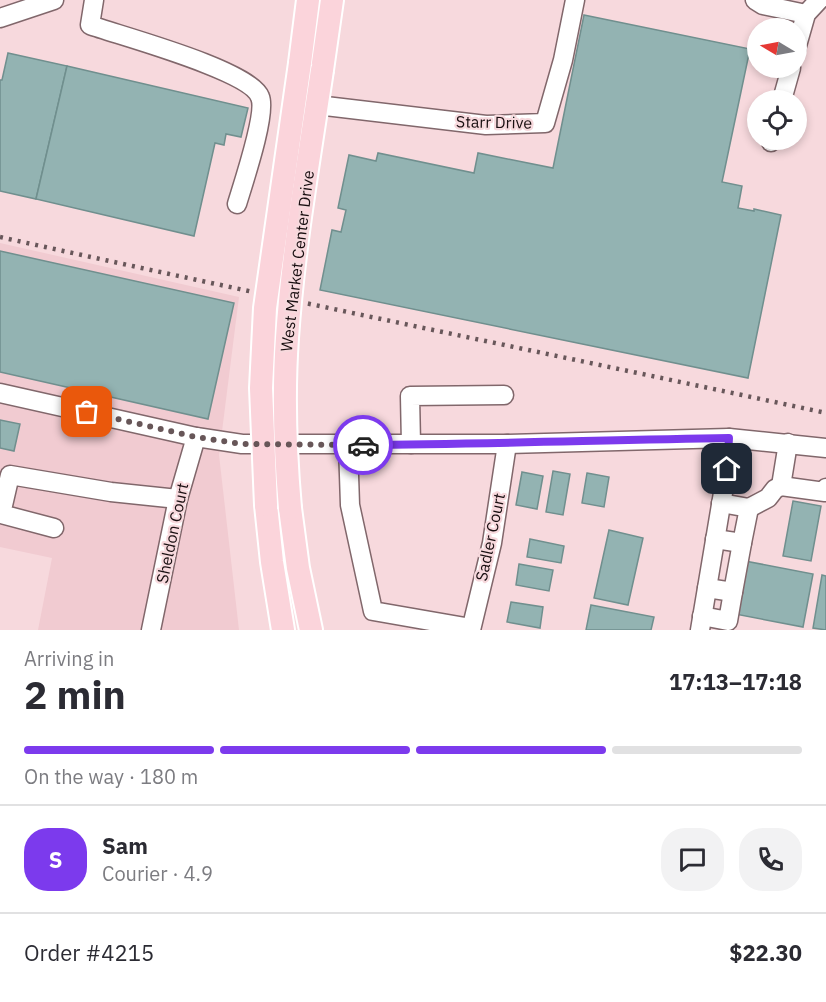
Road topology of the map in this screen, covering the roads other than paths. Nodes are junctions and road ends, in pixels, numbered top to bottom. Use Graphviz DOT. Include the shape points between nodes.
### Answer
graph roads {
  1 [pos="54,0"];
  2 [pos="94,0"];
  3 [pos="308,0"];
  4 [pos="332,0"];
  5 [pos="575,0"];
  6 [pos="755,0"];
  7 [pos="819,0"];
  8 [pos="807,14"];
  9 [pos="0,18"];
  10 [pos="806,18"];
  11 [pos="317,105"];
  12 [pos="237,204"];
  13 [pos="0,393"];
  14 [pos="504,395"];
  15 [pos="196,437"];
  16 [pos="729,438"];
  17 [pos="788,443"];
  18 [pos="411,444"];
  19 [pos="507,444"];
  20 [pos="348,445"];
  21 [pos="826,448"];
  22 [pos="781,486"];
  23 [pos="826,488"];
  24 [pos="178,499"];
  25 [pos="721,504"];
  26 [pos="749,508"];
  27 [pos="54,528"];
  28 [pos="715,539"];
  29 [pos="742,543"];
  30 [pos="707,588"];
  31 [pos="733,592"];
  32 [pos="701,623"];
  33 [pos="471,629"];
  34 [pos="151,630"];
  35 [pos="283,630"];
  36 [pos="312,630"];
  1 -- 9 [label="street"];
  2 -- 12 [label="street" via="90,25 231,73 256,90 261,99 258,129"];
  3 -- 35 [label="main road, West Market Center Drive, bridge" via="265,309 261,388 266,506"];
  4 -- 11 [label="main road, West Market Center Drive, bridge"];
  5 -- 11 [label="street, Starr Drive" via="545,123 486,125"];
  6 -- 8 [label="street"];
  7 -- 8 [label="street"];
  8 -- 10 [label="street"];
  11 -- 36 [label="main road, West Market Center Drive, bridge" via="293,271 285,408 290,508"];
  13 -- 15 [label="street"];
  14 -- 18 [label="street" via="410,396"];
  15 -- 20 [label="street" via="242,444"];
  15 -- 24 [label="street, Sheldon Court"];
  16 -- 17 [label="street"];
  16 -- 19 [label="street"];
  16 -- 25 [label="street"];
  17 -- 21 [label="street"];
  17 -- 22 [label="street"];
  18 -- 19 [label="street"];
  18 -- 20 [label="street"];
  19 -- 33 [label="street, Sadler Court" via="492,543"];
  20 -- 33 [label="street" via="350,505 373,611"];
  22 -- 23 [label="street" via="825,492"];
  22 -- 26 [label="street"];
  24 -- 27 [label="street" via="10,475 1,514"];
  24 -- 34 [label="street, Sheldon Court"];
  25 -- 26 [label="street"];
  25 -- 28 [label="street"];
  26 -- 29 [label="street"];
  28 -- 29 [label="street"];
  28 -- 30 [label="street"];
  29 -- 31 [label="street"];
  30 -- 31 [label="street"];
  30 -- 32 [label="street"];
  31 -- 32 [label="street" via="728,621"];
}
